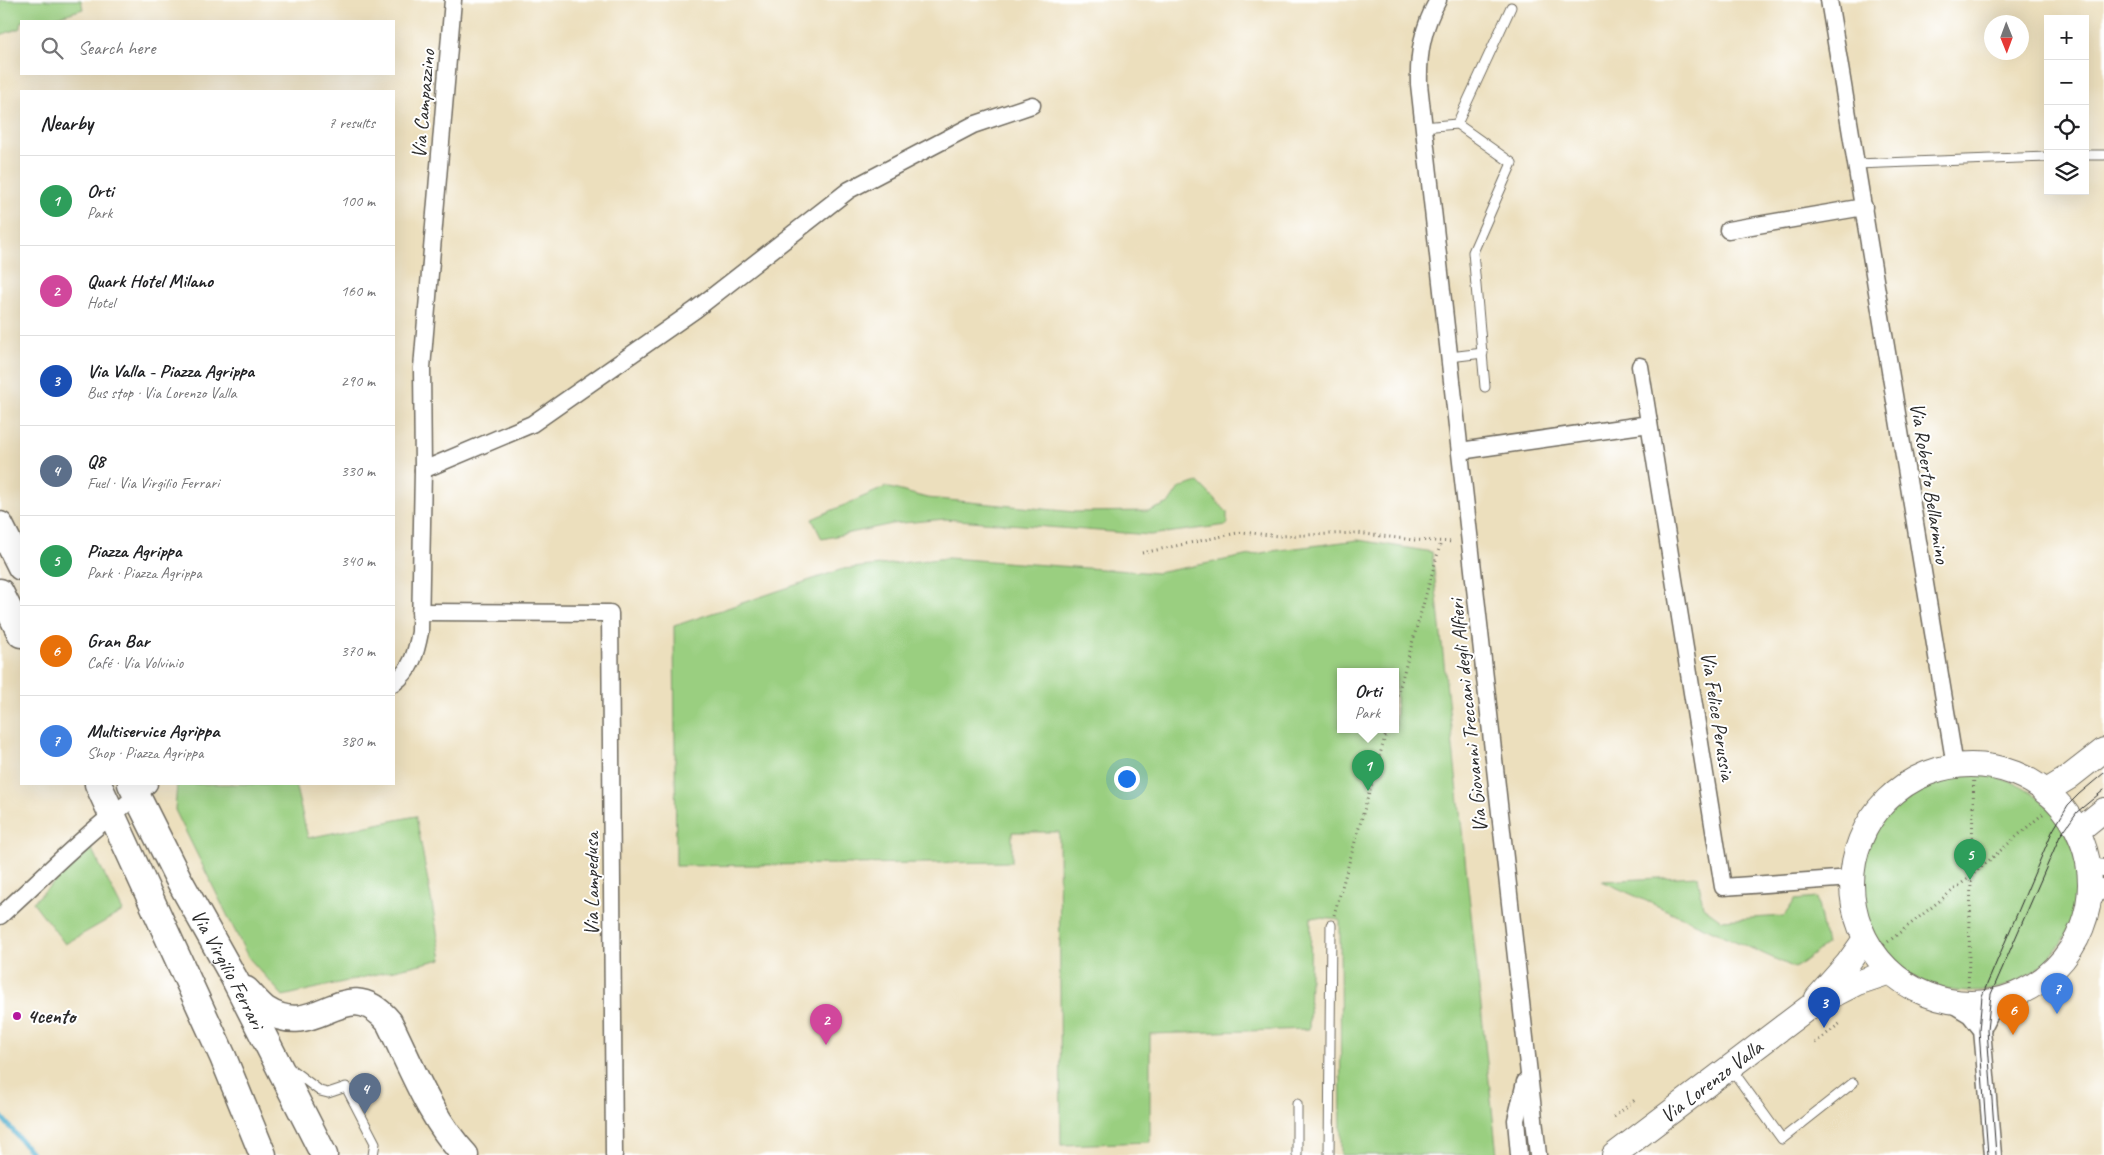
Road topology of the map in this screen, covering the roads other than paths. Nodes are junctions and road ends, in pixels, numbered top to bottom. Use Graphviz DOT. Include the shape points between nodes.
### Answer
graph roads {
  1 [pos="453,0"];
  2 [pos="1438,0"];
  3 [pos="1829,0"];
  4 [pos="1511,7"];
  5 [pos="1032,105"];
  6 [pos="1457,124"];
  7 [pos="1423,128"];
  8 [pos="2089,155"];
  9 [pos="2104,155"];
  10 [pos="2044,157"];
  11 [pos="1856,164"];
  12 [pos="1864,207"];
  13 [pos="1728,230"];
  14 [pos="1483,353"];
  15 [pos="1450,357"];
  16 [pos="1640,366"];
  17 [pos="1486,387"];
  18 [pos="1649,424"];
  19 [pos="1460,451"];
  20 [pos="424,470"];
  21 [pos="0,525"];
  22 [pos="20,565"];
  23 [pos="0,592"];
  24 [pos="420,612"];
  25 [pos="20,632"];
  26 [pos="395,682"];
  27 [pos="2104,750"];
  28 [pos="1965,769"];
  29 [pos="99,785"];
  30 [pos="139,788"];
  31 [pos="2047,800"];
  32 [pos="2104,810"];
  33 [pos="113,813"];
  34 [pos="2078,831"];
  35 [pos="2096,867"];
  36 [pos="1852,878"];
  37 [pos="2096,896"];
  38 [pos="0,916"];
  39 [pos="1331,925"];
  40 [pos="1873,943"];
  41 [pos="1890,972"];
  42 [pos="234,978"];
  43 [pos="1958,996"];
  44 [pos="2008,997"];
  45 [pos="1808,1008"];
  46 [pos="1982,1030"];
  47 [pos="275,1056"];
  48 [pos="1730,1067"];
  49 [pos="1527,1070"];
  50 [pos="1854,1084"];
  51 [pos="1298,1104"];
  52 [pos="263,1155"];
  53 [pos="324,1155"];
  54 [pos="373,1155"];
  55 [pos="465,1155"];
  56 [pos="614,1155"];
  57 [pos="1297,1155"];
  58 [pos="1329,1155"];
  59 [pos="1519,1155"];
  60 [pos="1538,1155"];
  61 [pos="1614,1155"];
  62 [pos="1992,1155"];
  1 -- 20 [label="street, Via Campazzino" via="422,368"];
  2 -- 7 [label="street, Via Giovanni Treccani degli Alfieri" via="1427,23 1419,54"];
  3 -- 11 [label="street, Via Roberto Bellarmino"];
  4 -- 6 [label="lane"];
  5 -- 20 [label="street" via="973,125 848,190 695,310 532,424"];
  6 -- 7 [label="lane"];
  6 -- 14 [label="lane" via="1512,163 1473,252"];
  7 -- 15 [label="street, Via Giovanni Treccani degli Alfieri"];
  8 -- 9 [label="lane"];
  10 -- 11 [label="lane"];
  11 -- 12 [label="street, Via Roberto Bellarmino"];
  12 -- 13 [label="street"];
  12 -- 28 [label="street, Via Roberto Bellarmino"];
  14 -- 15 [label="lane"];
  14 -- 17 [label="lane"];
  15 -- 19 [label="street, Via Giovanni Treccani degli Alfieri"];
  16 -- 18 [label="street, Via Felice Perussia"];
  18 -- 19 [label="street"];
  18 -- 36 [label="street, Via Felice Perussia" via="1723,887"];
  19 -- 49 [label="street, Via Giovanni Treccani degli Alfieri"];
  20 -- 24 [label="street, Via Campazzino"];
  21 -- 22 [label="main road"];
  23 -- 25 [label="main road"];
  24 -- 26 [label="street, Via Campazzino" via="416,655 404,675"];
  24 -- 56 [label="street, Via Lampedusa" via="610,613"];
  27 -- 31 [label="main road" via="2068,778"];
  28 -- 31 [label="main road" via="1982,766 2011,772 2024,778"];
  28 -- 36 [label="main road" via="1924,775 1887,800 1862,836"];
  29 -- 33 [label="main road, Via Virgilio Ferrari"];
  30 -- 33 [label="street"];
  30 -- 42 [label="main road, Via Virgilio Ferrari" via="178,878"];
  31 -- 34 [label="main road" via="2060,805"];
  32 -- 34 [label="main road"];
  33 -- 38 [label="street"];
  33 -- 52 [label="main road, Via Virgilio Ferrari" via="223,1057"];
  34 -- 35 [label="main road"];
  35 -- 37 [label="main road"];
  36 -- 40 [label="main road" via="1856,915"];
  37 -- 44 [label="main road" via="2069,952 2032,986"];
  39 -- 58 [label="lane"];
  40 -- 41 [label="main road" via="1874,954"];
  40 -- 45 [label="main road, Via Lorenzo Valla" via="1848,963"];
  41 -- 43 [label="main road" via="1917,990"];
  41 -- 45 [label="main road, Via Lorenzo Valla" via="1857,983"];
  42 -- 47 [label="main road, Via Virgilio Ferrari"];
  42 -- 55 [label="main road" via="265,1009 288,1018 302,1020 342,1003 354,1002 368,1004 380,1012 389,1022 438,1120"];
  43 -- 44 [label="main road" via="1978,1003"];
  43 -- 46 [label="street"];
  44 -- 46 [label="street" via="1994,1008"];
  45 -- 48 [label="main road, Via Lorenzo Valla"];
  46 -- 62 [label="street"];
  47 -- 53 [label="main road, Via Virgilio Ferrari"];
  47 -- 54 [label="lane" via="320,1091 328,1093 346,1087 375,1143"];
  48 -- 50 [label="lane" via="1782,1139"];
  48 -- 61 [label="main road, Via Lorenzo Valla"];
  49 -- 59 [label="street, Via Giovanni Treccani degli Alfieri" via="1516,1120"];
  49 -- 60 [label="street, Via Giovanni Treccani degli Alfieri"];
  51 -- 57 [label="lane"];
}
